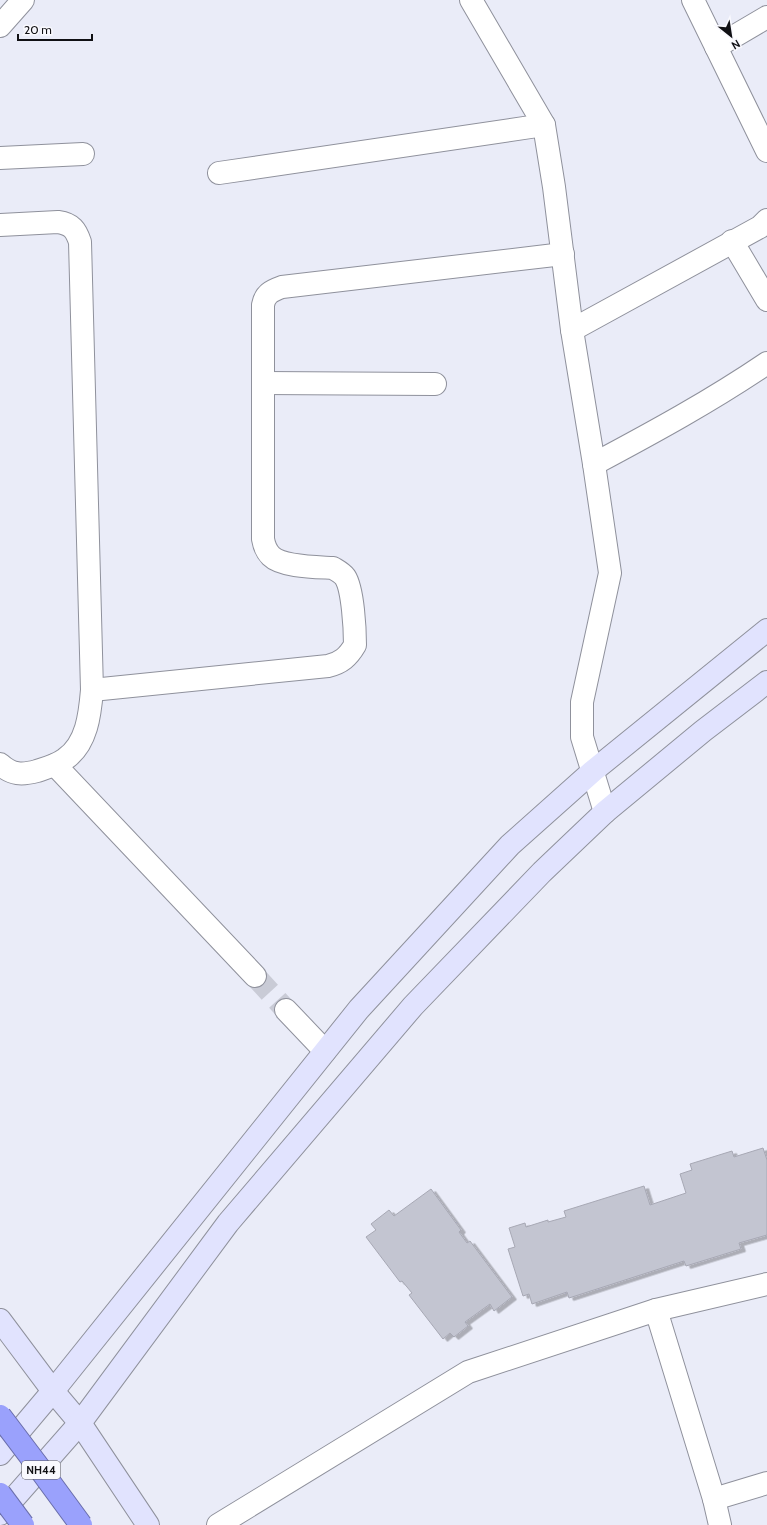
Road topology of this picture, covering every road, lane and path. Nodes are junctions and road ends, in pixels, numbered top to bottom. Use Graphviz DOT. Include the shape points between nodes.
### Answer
graph roads {
  1 [pos="23,0"];
  2 [pos="471,0"];
  3 [pos="693,0"];
  4 [pos="767,17"];
  5 [pos="0,26"];
  6 [pos="716,47"];
  7 [pos="544,125"];
  8 [pos="767,152"];
  9 [pos="83,154"];
  10 [pos="0,158"];
  11 [pos="219,173"];
  12 [pos="767,220"];
  13 [pos="0,225"];
  14 [pos="732,241"];
  15 [pos="563,254"];
  16 [pos="767,300"];
  17 [pos="572,330"];
  18 [pos="767,363"];
  19 [pos="263,383"];
  20 [pos="435,384"];
  21 [pos="594,464"];
  22 [pos="767,630"];
  23 [pos="767,682"];
  24 [pos="92,690"];
  25 [pos="0,764"];
  26 [pos="55,765"];
  27 [pos="593,771"];
  28 [pos="605,812"];
  29 [pos="255,976"];
  30 [pos="286,1010"];
  31 [pos="325,1051"];
  32 [pos="767,1284"];
  33 [pos="656,1310"];
  34 [pos="0,1320"];
  35 [pos="53,1391"];
  36 [pos="0,1416"];
  37 [pos="80,1423"];
  38 [pos="0,1454"];
  39 [pos="767,1483"];
  40 [pos="0,1494"];
  41 [pos="714,1499"];
  42 [pos="0,1514"];
  43 [pos="23,1525"];
  44 [pos="81,1525"];
  45 [pos="148,1525"];
  46 [pos="218,1525"];
  47 [pos="720,1525"];
  1 -- 5 [label="street"];
  2 -- 7 [label="street"];
  3 -- 6 [label="street"];
  4 -- 6 [label="street"];
  6 -- 8 [label="street"];
  7 -- 11 [label="street"];
  7 -- 15 [label="street"];
  9 -- 10 [label="street"];
  12 -- 14 [label="street" via="760,227"];
  13 -- 24 [label="street" via="66,223 73,226 80,242"];
  14 -- 16 [label="street"];
  14 -- 17 [label="street"];
  15 -- 17 [label="street"];
  15 -- 19 [label="street" via="274,290 264,298 263,305"];
  17 -- 21 [label="street"];
  18 -- 21 [label="street" via="728,390"];
  19 -- 20 [label="street"];
  19 -- 24 [label="street" via="264,545 267,552 277,560 333,568 345,577 350,590 355,636 355,645 351,653 344,660 328,666"];
  21 -- 27 [label="street" via="610,573 582,702 582,737"];
  22 -- 27 [label="main road"];
  23 -- 28 [label="main road" via="702,731"];
  24 -- 26 [label="street" via="87,726 82,739 66,759"];
  25 -- 26 [label="street" via="11,772 20,774"];
  26 -- 29 [label="street"];
  27 -- 28 [label="street"];
  27 -- 31 [label="main road" via="510,846 359,1010"];
  28 -- 37 [label="main road" via="542,872 413,1006 228,1223"];
  30 -- 31 [label="street"];
  31 -- 35 [label="main road"];
  32 -- 33 [label="street"];
  33 -- 41 [label="street"];
  33 -- 46 [label="street" via="468,1372"];
  34 -- 35 [label="main road"];
  35 -- 37 [label="main road"];
  35 -- 38 [label="main road"];
  36 -- 44 [label="highway, NH44, bridge"];
  37 -- 42 [label="main road"];
  37 -- 45 [label="main road"];
  39 -- 41 [label="street"];
  40 -- 43 [label="highway, bridge"];
  41 -- 47 [label="street"];
}
